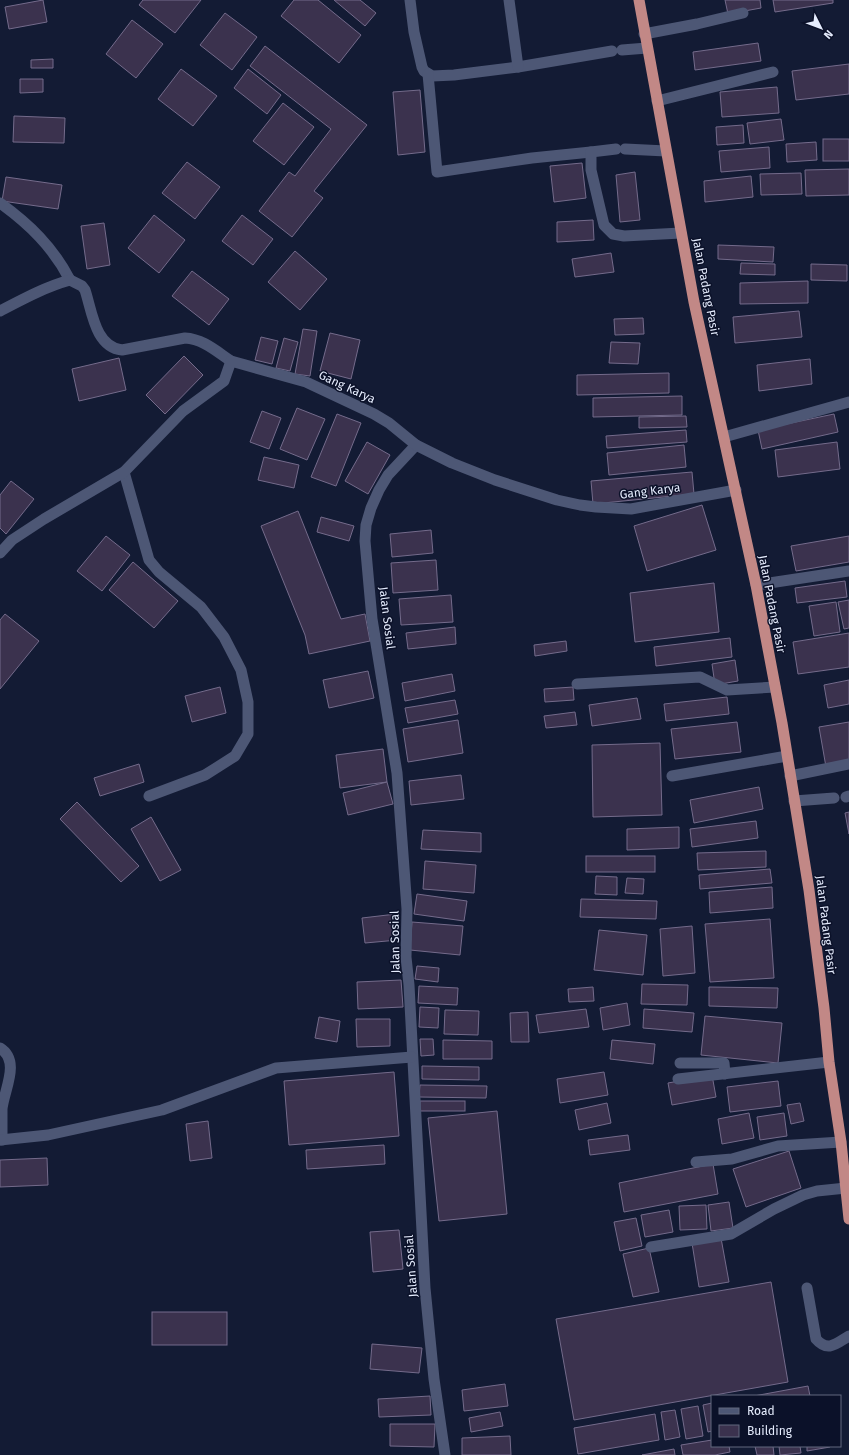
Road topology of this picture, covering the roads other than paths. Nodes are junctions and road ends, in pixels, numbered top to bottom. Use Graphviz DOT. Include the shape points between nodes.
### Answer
graph roads {
  1 [pos="410,0"];
  2 [pos="509,0"];
  3 [pos="639,0"];
  4 [pos="743,13"];
  5 [pos="644,34"];
  6 [pos="647,48"];
  7 [pos="518,67"];
  8 [pos="773,72"];
  9 [pos="428,74"];
  10 [pos="657,101"];
  11 [pos="666,151"];
  12 [pos="591,152"];
  13 [pos="0,203"];
  14 [pos="681,233"];
  15 [pos="70,280"];
  16 [pos="0,311"];
  17 [pos="231,361"];
  18 [pos="849,402"];
  19 [pos="724,437"];
  20 [pos="416,445"];
  21 [pos="124,472"];
  22 [pos="736,490"];
  23 [pos="0,553"];
  24 [pos="849,571"];
  25 [pos="756,586"];
  26 [pos="577,684"];
  27 [pos="775,687"];
  28 [pos="787,756"];
  29 [pos="849,764"];
  30 [pos="672,776"];
  31 [pos="790,776"];
  32 [pos="149,796"];
  33 [pos="834,798"];
  34 [pos="794,801"];
  35 [pos="0,1048"];
  36 [pos="412,1056"];
  37 [pos="828,1062"];
  38 [pos="680,1063"];
  39 [pos="725,1074"];
  40 [pos="678,1079"];
  41 [pos="1,1140"];
  42 [pos="840,1142"];
  43 [pos="696,1162"];
  44 [pos="846,1188"];
  45 [pos="849,1219"];
  46 [pos="651,1247"];
  47 [pos="807,1288"];
  48 [pos="849,1336"];
  49 [pos="445,1455"];
  1 -- 9 [label="street" via="420,60"];
  2 -- 7 [label="street"];
  3 -- 5 [label="highway, Jalan Padang Pasir"];
  4 -- 5 [label="street"];
  5 -- 6 [label="highway, Jalan Padang Pasir"];
  6 -- 7 [label="street"];
  6 -- 10 [label="highway, Jalan Padang Pasir"];
  7 -- 9 [label="street" via="454,75"];
  8 -- 10 [label="street"];
  9 -- 12 [label="street" via="438,172"];
  10 -- 11 [label="highway, Jalan Padang Pasir"];
  11 -- 12 [label="street" via="620,149"];
  11 -- 14 [label="highway, Jalan Padang Pasir"];
  12 -- 14 [label="street" via="591,170 604,225 613,234 624,236"];
  13 -- 15 [label="street" via="39,236 60,261"];
  14 -- 19 [label="highway, Jalan Padang Pasir"];
  15 -- 16 [label="street" via="34,292"];
  15 -- 17 [label="street, Gang Karya" via="85,290 100,337 112,348 122,350 185,338 200,341"];
  17 -- 20 [label="street, Gang Karya" via="298,379 356,404 389,423"];
  17 -- 21 [label="street" via="224,381 183,411"];
  18 -- 19 [label="street"];
  19 -- 22 [label="highway, Jalan Padang Pasir"];
  20 -- 22 [label="street, Gang Karya" via="495,480 580,505 631,509"];
  20 -- 36 [label="street, Jalan Sosial" via="388,475 379,490 369,514 365,541 372,619 397,773 407,909 406,957"];
  21 -- 23 [label="street" via="44,519 12,540"];
  21 -- 32 [label="street" via="149,560 159,572 201,607 224,637 241,670 248,702 248,734 235,756 205,775"];
  22 -- 25 [label="highway, Jalan Padang Pasir"];
  24 -- 25 [label="street"];
  25 -- 27 [label="highway, Jalan Padang Pasir"];
  26 -- 27 [label="street" via="700,677 727,690"];
  27 -- 28 [label="highway, Jalan Padang Pasir"];
  28 -- 30 [label="street"];
  28 -- 31 [label="highway, Jalan Padang Pasir"];
  29 -- 31 [label="street"];
  31 -- 34 [label="highway, Jalan Padang Pasir"];
  33 -- 34 [label="street"];
  34 -- 37 [label="highway, Jalan Padang Pasir" via="809,890"];
  35 -- 41 [label="street" via="10,1060 2,1108"];
  36 -- 41 [label="street" via="276,1068 162,1110 48,1135"];
  36 -- 49 [label="street, Jalan Sosial" via="425,1288"];
  37 -- 39 [label="street"];
  37 -- 42 [label="highway, Jalan Padang Pasir"];
  38 -- 39 [label="street" via="724,1063"];
  39 -- 40 [label="street"];
  42 -- 43 [label="street" via="778,1146 732,1159"];
  42 -- 44 [label="highway, Jalan Padang Pasir"];
  44 -- 45 [label="highway, Jalan Padang Pasir"];
  44 -- 46 [label="street" via="803,1195 730,1234"];
  47 -- 48 [label="street" via="816,1339 821,1345 831,1346"];
}
